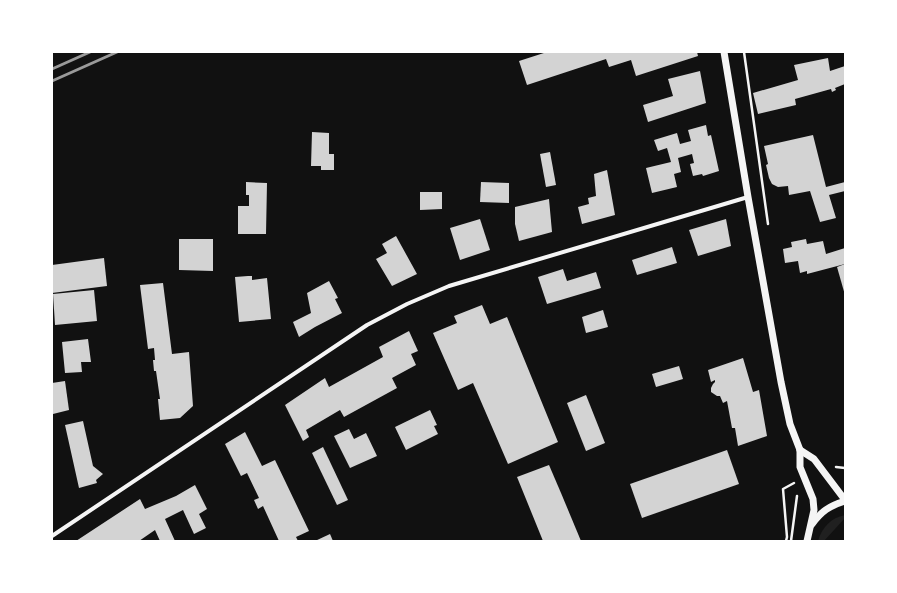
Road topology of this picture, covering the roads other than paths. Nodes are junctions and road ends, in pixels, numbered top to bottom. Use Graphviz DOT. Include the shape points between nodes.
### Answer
graph roads {
  1 [pos="724,52"];
  2 [pos="748,197"];
  3 [pos="800,450"];
  4 [pos="845,501"];
  5 [pos="810,528"];
  6 [pos="52,536"];
  7 [pos="807,541"];
  1 -- 2 [label="street"];
  2 -- 3 [label="street" via="790,424"];
  2 -- 6 [label="street" via="449,286 407,304 367,325"];
  3 -- 4 [label="street" via="814,459"];
  3 -- 5 [label="street" via="800,467 813,499 814,510"];
  4 -- 5 [label="street" via="825,510"];
  5 -- 7 [label="street"];
}
